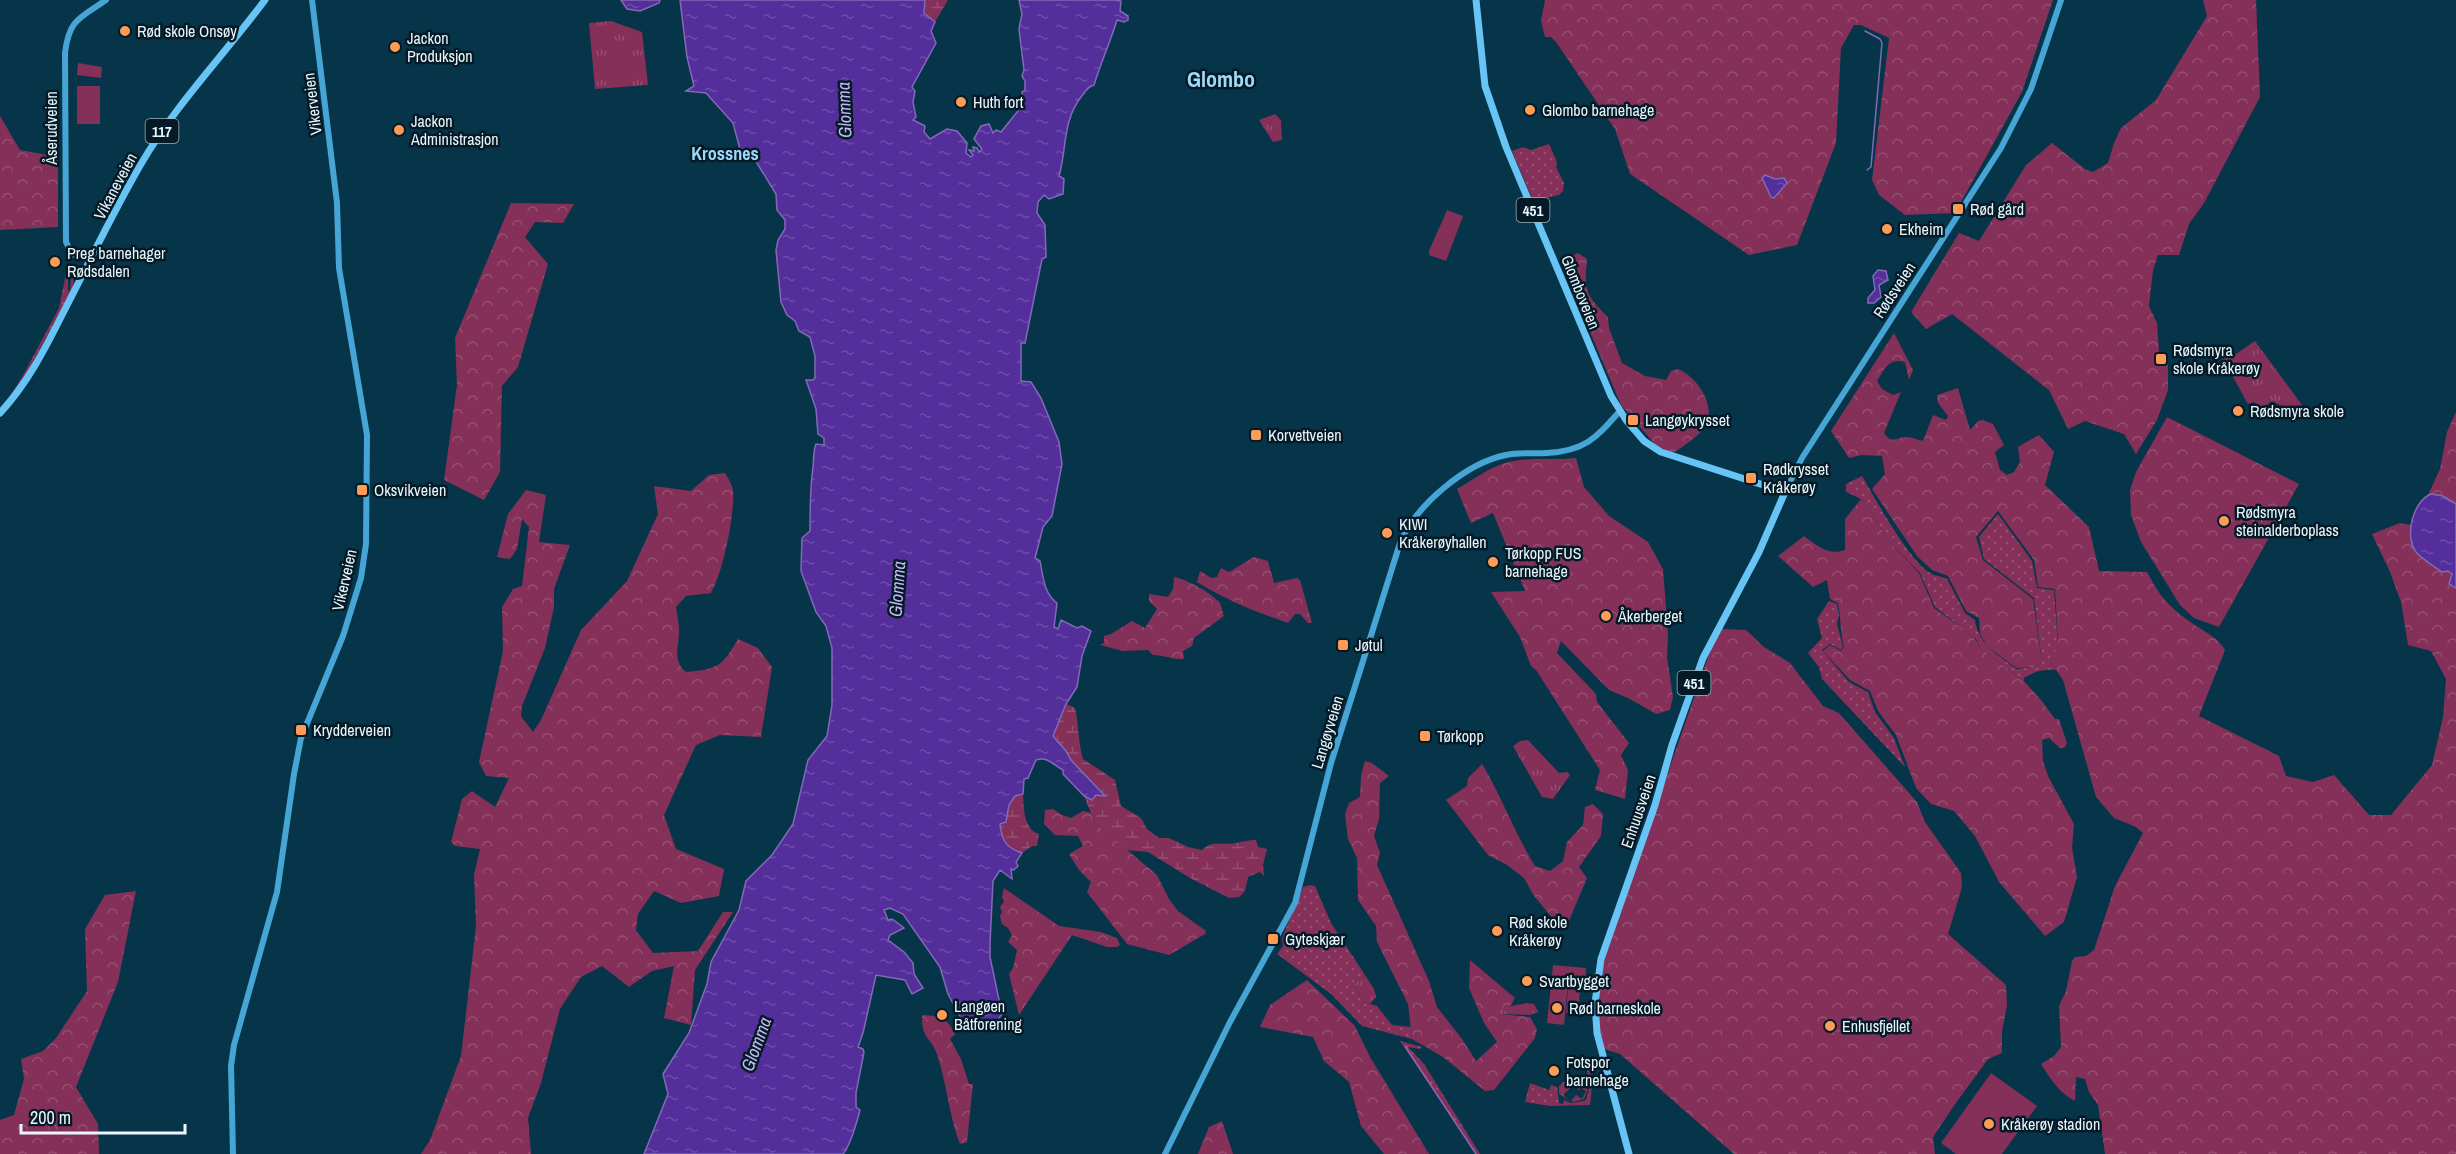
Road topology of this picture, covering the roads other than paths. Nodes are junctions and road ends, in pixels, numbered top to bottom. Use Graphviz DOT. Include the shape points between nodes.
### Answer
graph roads {
  1 [pos="106,0"];
  2 [pos="260,0"];
  3 [pos="265,0"];
  4 [pos="312,0"];
  5 [pos="1476,0"];
  6 [pos="2061,0"];
  7 [pos="253,14"];
  8 [pos="90,260"];
  9 [pos="1619,411"];
  10 [pos="0,413"];
  11 [pos="1626,420"];
  12 [pos="1609,426"];
  13 [pos="1785,492"];
  14 [pos="233,1154"];
  15 [pos="1165,1154"];
  16 [pos="1629,1154"];
  1 -- 8 [label="main road, Åserudveien" via="72,24 64,53 66,242 72,254"];
  2 -- 7 [label="main road, Vikaneveien / 117"];
  3 -- 7 [label="main road, Vikaneveien / 117"];
  4 -- 14 [label="main road, Vikerveien" via="337,202 339,268 367,435 367,536 354,604 297,756 277,892 234,1045"];
  5 -- 9 [label="main road, Glomboveien / 451" via="1483,73 1491,107"];
  6 -- 13 [label="main road, Rødsveien" via="2031,89 2001,148 1802,458"];
  7 -- 8 [label="main road, Vikaneveien / 117" via="157,138"];
  8 -- 10 [label="main road, Vikaneveien / 117" via="31,373"];
  9 -- 11 [label="main road, Glomboveien / 451"];
  9 -- 12 [label="main road, Langøyveien"];
  11 -- 12 [label="main road, Langøyveien"];
  11 -- 13 [label="main road, Glomboveien / 451" via="1644,441 1661,452"];
  12 -- 15 [label="main road, Langøyveien" via="1585,444 1567,451 1511,454 1487,461 1434,497 1408,525 1336,746 1295,903"];
  13 -- 16 [label="main road, Enhuusveien / 451" via="1759,552 1703,658 1598,970 1597,1033"];
}
